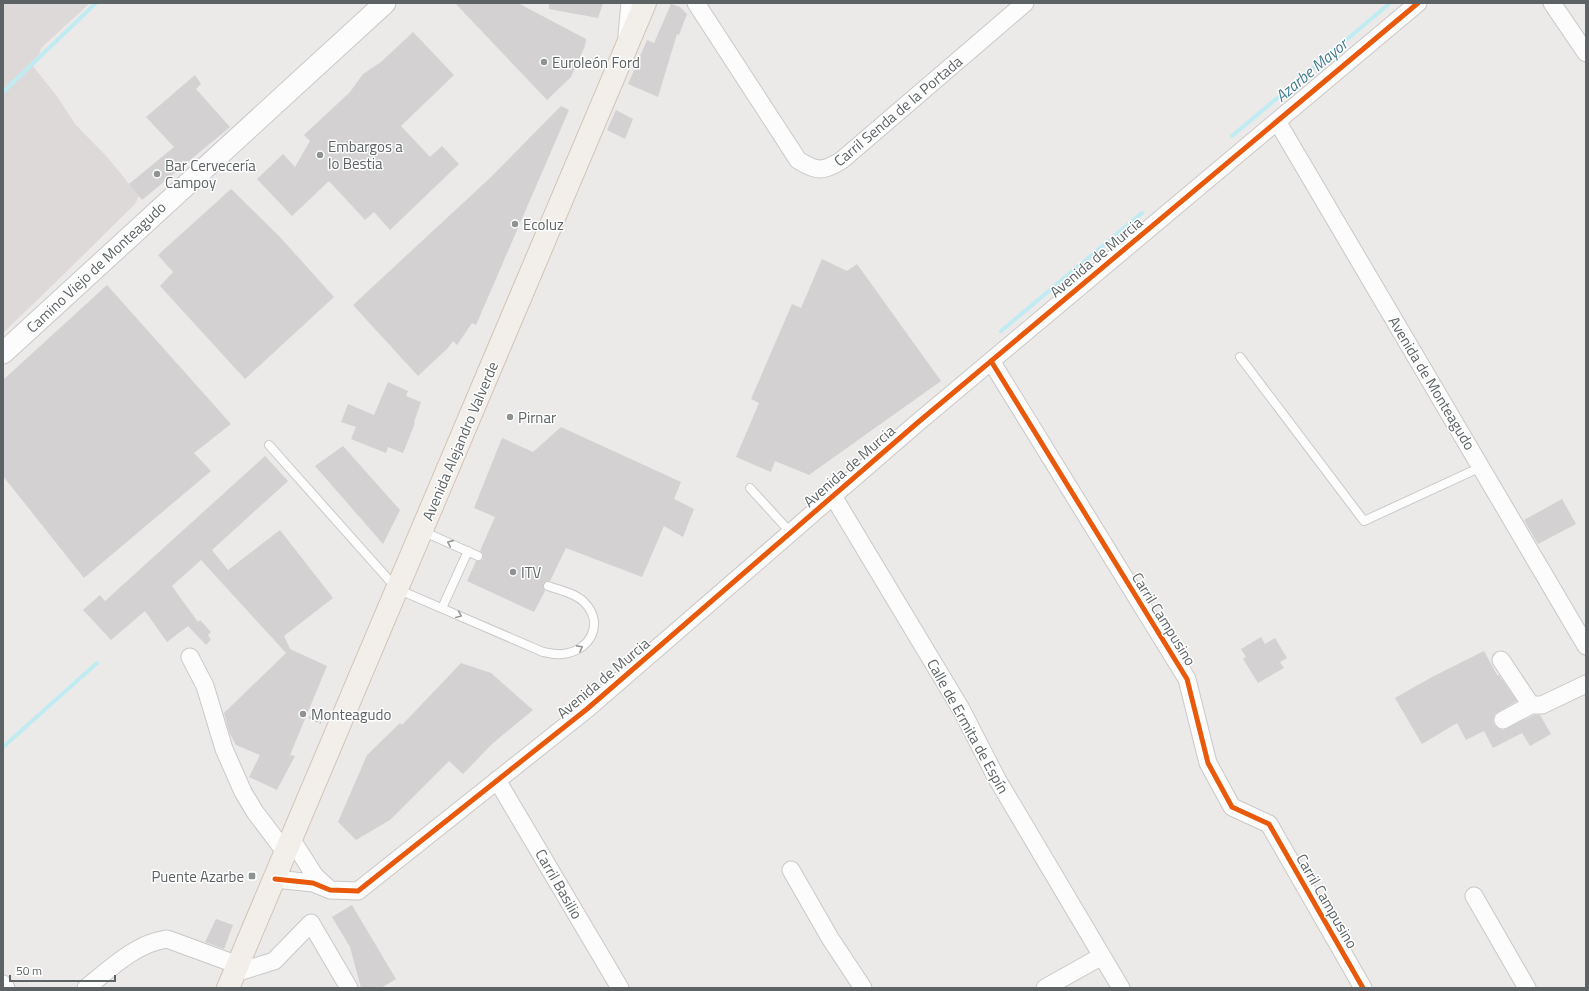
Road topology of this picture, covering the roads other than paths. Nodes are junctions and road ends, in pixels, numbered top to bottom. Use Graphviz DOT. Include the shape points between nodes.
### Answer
graph roads {
  1 [pos="384,3"];
  2 [pos="630,3"];
  3 [pos="645,3"];
  4 [pos="696,3"];
  5 [pos="1025,3"];
  6 [pos="1418,3"];
  7 [pos="1552,3"];
  8 [pos="626,44"];
  9 [pos="1586,53"];
  10 [pos="1277,121"];
  11 [pos="3,353"];
  12 [pos="1240,357"];
  13 [pos="992,361"];
  14 [pos="269,445"];
  15 [pos="1481,467"];
  16 [pos="750,488"];
  17 [pos="833,496"];
  18 [pos="422,531"];
  19 [pos="790,533"];
  20 [pos="468,551"];
  21 [pos="478,556"];
  22 [pos="548,586"];
  23 [pos="397,589"];
  24 [pos="442,608"];
  25 [pos="1586,646"];
  26 [pos="190,657"];
  27 [pos="1501,660"];
  28 [pos="1586,684"];
  29 [pos="1531,705"];
  30 [pos="1503,720"];
  31 [pos="497,780"];
  32 [pos="289,846"];
  33 [pos="791,870"];
  34 [pos="275,879"];
  35 [pos="330,890"];
  36 [pos="1474,896"];
  37 [pos="1102,956"];
  38 [pos="234,975"];
  39 [pos="3,984"];
  40 [pos="6,988"];
  41 [pos="86,988"];
  42 [pos="349,988"];
  43 [pos="620,988"];
  44 [pos="863,988"];
  45 [pos="1045,988"];
  46 [pos="1121,988"];
  47 [pos="1363,988"];
  48 [pos="1527,988"];
  1 -- 11 [label="street, Camino Viejo de Monteagudo"];
  2 -- 8 [label="street"];
  3 -- 8 [label="main road, Avenida Alejandro Valverde"];
  4 -- 5 [label="street, Carril Senda de la Portada" via="798,160 813,169 828,169 842,160"];
  6 -- 10 [label="street, Avenida de Murcia"];
  7 -- 9 [label="street"];
  8 -- 18 [label="main road, Avenida Alejandro Valverde"];
  10 -- 13 [label="street, Avenida de Murcia"];
  10 -- 15 [label="street, Avenida de Monteagudo"];
  12 -- 15 [label="lane" via="1364,521"];
  13 -- 17 [label="street, Avenida de Murcia"];
  13 -- 47 [label="street, Carril Campusino" via="1187,679 1208,763 1232,807 1269,824"];
  14 -- 23 [label="lane"];
  15 -- 25 [label="street, Avenida de Monteagudo"];
  16 -- 19 [label="lane"];
  17 -- 19 [label="street, Avenida de Murcia"];
  17 -- 37 [label="street, Calle de Ermita de Espín" via="961,709 997,779"];
  20 -- 18 [label="lane, one-way"];
  18 -- 23 [label="main road, Avenida Alejandro Valverde"];
  19 -- 31 [label="street, Avenida de Murcia" via="587,709"];
  20 -- 21 [label="lane"];
  20 -- 24 [label="lane"];
  24 -- 22 [label="lane, one-way" via="543,652 561,655 572,652 586,645 592,638 595,629 592,613 584,601"];
  23 -- 24 [label="lane"];
  23 -- 32 [label="main road, Avenida Alejandro Valverde"];
  26 -- 32 [label="street" via="205,686 224,749 243,792 255,812"];
  27 -- 29 [label="street"];
  28 -- 29 [label="street" via="1542,705"];
  29 -- 30 [label="street"];
  31 -- 35 [label="street, Avenida de Murcia" via="358,891"];
  31 -- 43 [label="street, Carril Basilio"];
  32 -- 34 [label="main road, Avenida Alejandro Valverde"];
  32 -- 35 [label="street"];
  33 -- 44 [label="street" via="830,938"];
  34 -- 35 [label="street, Avenida de Murcia" via="313,883"];
  34 -- 38 [label="main road, Avenida Alejandro Valverde"];
  36 -- 48 [label="street"];
  37 -- 45 [label="street"];
  37 -- 46 [label="street, Calle de Ermita de Espín"];
  38 -- 41 [label="street" via="167,939 155,941 117,963"];
  38 -- 42 [label="street" via="274,961 311,923"];
  39 -- 40 [label="street"];
}
